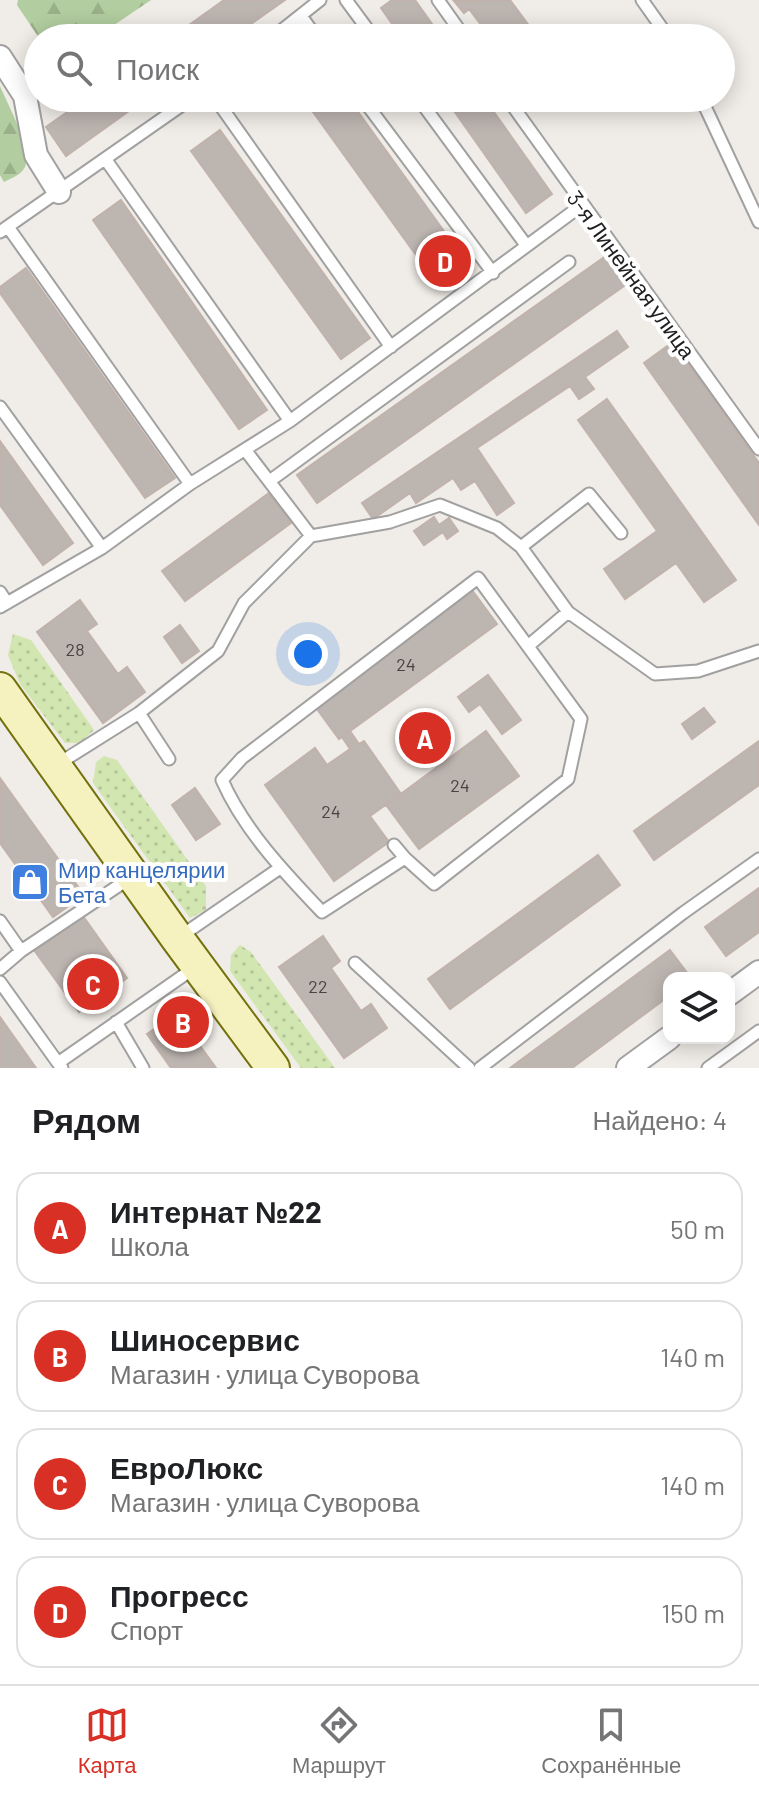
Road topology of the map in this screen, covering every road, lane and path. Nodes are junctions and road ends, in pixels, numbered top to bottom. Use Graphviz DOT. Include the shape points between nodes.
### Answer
graph roads {
  1 [pos="320,0"];
  2 [pos="346,0"];
  3 [pos="438,0"];
  4 [pos="642,0"];
  5 [pos="301,16"];
  6 [pos="290,24"];
  7 [pos="307,24"];
  8 [pos="364,24"];
  9 [pos="455,24"];
  10 [pos="659,24"];
  11 [pos="0,57"];
  12 [pos="24,94"];
  13 [pos="28,112"];
  14 [pos="173,112"];
  15 [pos="225,112"];
  16 [pos="372,112"];
  17 [pos="428,112"];
  18 [pos="517,112"];
  19 [pos="708,112"];
  20 [pos="106,160"];
  21 [pos="59,192"];
  22 [pos="582,205"];
  23 [pos="759,222"];
  24 [pos="2,230"];
  25 [pos="526,245"];
  26 [pos="569,262"];
  27 [pos="493,273"];
  28 [pos="391,347"];
  29 [pos="0,407"];
  30 [pos="290,421"];
  31 [pos="759,449"];
  32 [pos="246,451"];
  33 [pos="271,480"];
  34 [pos="190,484"];
  35 [pos="621,533"];
  36 [pos="311,536"];
  37 [pos="521,547"];
  38 [pos="102,548"];
  39 [pos="2,601"];
  40 [pos="568,612"];
  41 [pos="528,646"];
  42 [pos="759,651"];
  43 [pos="0,689"];
  44 [pos="139,713"];
  45 [pos="169,759"];
  46 [pos="54,766"];
  47 [pos="394,845"];
  48 [pos="405,858"];
  49 [pos="759,859"];
  50 [pos="280,868"];
  51 [pos="134,876"];
  52 [pos="0,921"];
  53 [pos="177,938"];
  54 [pos="21,951"];
  55 [pos="355,963"];
  56 [pos="197,966"];
  57 [pos="0,969"];
  58 [pos="759,972"];
  59 [pos="0,982"];
  60 [pos="735,990"];
  61 [pos="116,1022"];
  62 [pos="759,1031"];
  63 [pos="663,1042"];
  64 [pos="60,1065"];
  65 [pos="713,1067"];
  66 [pos="143,1068"];
  67 [pos="273,1068"];
  68 [pos="469,1068"];
  69 [pos="480,1068"];
  70 [pos="628,1068"];
  1 -- 5 [label="lane"];
  2 -- 8 [label="lane"];
  3 -- 9 [label="lane"];
  4 -- 10 [label="lane"];
  5 -- 6 [label="lane"];
  5 -- 7 [label="lane"];
  11 -- 12 [label="street"];
  13 -- 21 [label="street" via="36,155"];
  14 -- 20 [label="lane"];
  15 -- 28 [label="lane"];
  16 -- 27 [label="lane"];
  17 -- 25 [label="lane"];
  18 -- 22 [label="lane, 3-я Линейная улица"];
  19 -- 23 [label="lane"];
  20 -- 21 [label="lane"];
  20 -- 30 [label="lane"];
  21 -- 24 [label="lane"];
  22 -- 25 [label="lane"];
  22 -- 31 [label="lane, 3-я Линейная улица"];
  24 -- 34 [label="lane"];
  25 -- 27 [label="lane"];
  26 -- 33 [label="lane"];
  27 -- 28 [label="lane"];
  28 -- 30 [label="lane"];
  29 -- 38 [label="lane"];
  30 -- 32 [label="lane"];
  32 -- 33 [label="lane"];
  32 -- 34 [label="lane"];
  33 -- 36 [label="lane"];
  34 -- 38 [label="lane"];
  35 -- 37 [label="lane" via="589,494"];
  36 -- 37 [label="lane" via="390,522 440,505 497,528"];
  36 -- 44 [label="lane" via="244,603 218,651"];
  37 -- 40 [label="lane"];
  38 -- 39 [label="lane"];
  40 -- 41 [label="lane"];
  40 -- 42 [label="lane" via="655,674 698,671"];
  41 -- 48 [label="lane" via="581,719 568,779 434,884"];
  41 -- 50 [label="lane" via="478,578 242,758 222,780"];
  43 -- 46 [label="main road"];
  44 -- 45 [label="lane"];
  44 -- 46 [label="lane"];
  46 -- 51 [label="main road"];
  47 -- 48 [label="lane"];
  48 -- 50 [label="lane" via="322,912"];
  49 -- 69 [label="lane"];
  50 -- 53 [label="lane"];
  51 -- 53 [label="main road"];
  51 -- 54 [label="lane"];
  52 -- 54 [label="lane"];
  53 -- 56 [label="main road"];
  54 -- 57 [label="lane"];
  55 -- 68 [label="lane"];
  56 -- 61 [label="lane"];
  56 -- 67 [label="main road"];
  58 -- 60 [label="street"];
  59 -- 64 [label="lane"];
  61 -- 64 [label="lane"];
  61 -- 66 [label="lane"];
  62 -- 65 [label="lane"];
  63 -- 70 [label="street"];
}
